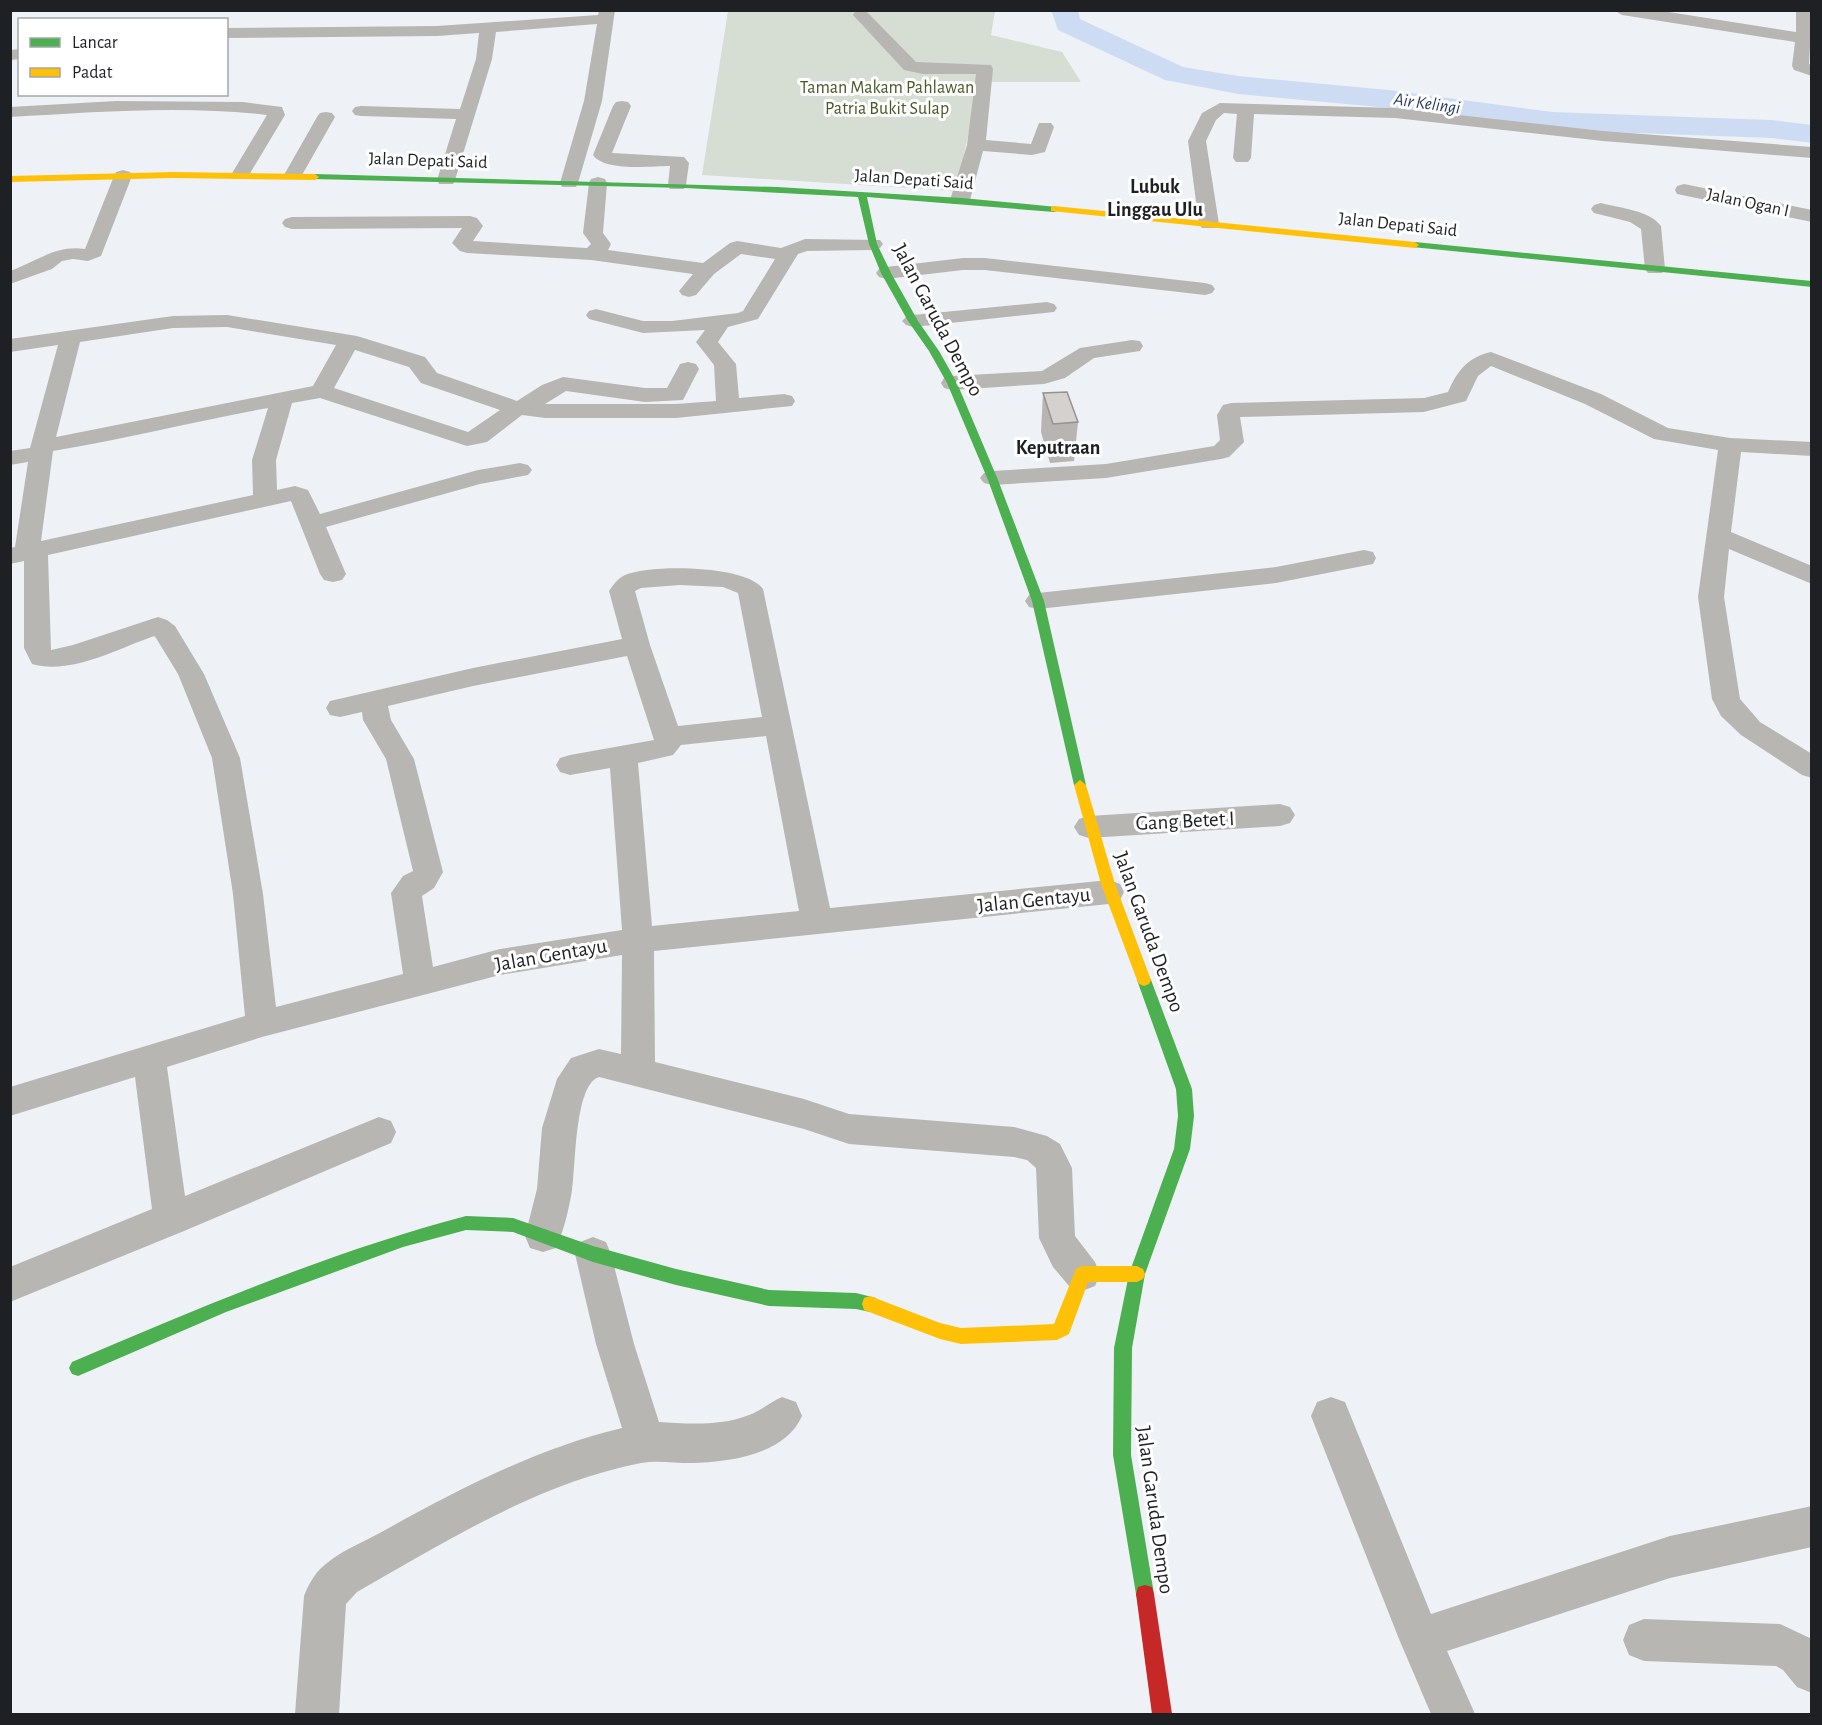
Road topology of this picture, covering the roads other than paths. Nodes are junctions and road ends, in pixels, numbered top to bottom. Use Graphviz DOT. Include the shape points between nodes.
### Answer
graph roads {
  1 [pos="1622,10"];
  2 [pos="1804,10"];
  3 [pos="348,14"];
  4 [pos="605,15"];
  5 [pos="861,15"];
  6 [pos="1725,19"];
  7 [pos="488,28"];
  8 [pos="228,33"];
  9 [pos="346,33"];
  10 [pos="1804,38"];
  11 [pos="1812,71"];
  12 [pos="121,100"];
  13 [pos="622,106"];
  14 [pos="1246,108"];
  15 [pos="362,111"];
  16 [pos="10,112"];
  17 [pos="466,114"];
  18 [pos="326,117"];
  19 [pos="1046,127"];
  20 [pos="976,145"];
  21 [pos="1812,153"];
  22 [pos="1242,158"];
  23 [pos="240,175"];
  24 [pos="293,175"];
  25 [pos="123,176"];
  26 [pos="10,178"];
  27 [pos="454,180"];
  28 [pos="569,183"];
  29 [pos="598,183"];
  30 [pos="677,185"];
  31 [pos="1684,190"];
  32 [pos="862,194"];
  33 [pos="960,200"];
  34 [pos="1601,209"];
  35 [pos="1812,216"];
  36 [pos="446,222"];
  37 [pos="292,223"];
  38 [pos="1209,224"];
  39 [pos="873,244"];
  40 [pos="591,254"];
  41 [pos="787,255"];
  42 [pos="1655,269"];
  43 [pos="707,270"];
  44 [pos="886,273"];
  45 [pos="10,278"];
  46 [pos="1812,284"];
  47 [pos="1205,289"];
  48 [pos="689,291"];
  49 [pos="1047,308"];
  50 [pos="596,315"];
  51 [pos="913,321"];
  52 [pos="720,322"];
  53 [pos="71,337"];
  54 [pos="349,340"];
  55 [pos="10,346"];
  56 [pos="1132,346"];
  57 [pos="688,369"];
  58 [pos="952,383"];
  59 [pos="321,391"];
  60 [pos="282,398"];
  61 [pos="784,401"];
  62 [pos="676,403"];
  63 [pos="728,407"];
  64 [pos="521,408"];
  65 [pos="1730,445"];
  66 [pos="1812,449"];
  67 [pos="42,450"];
  68 [pos="10,458"];
  69 [pos="520,470"];
  70 [pos="992,478"];
  71 [pos="265,500"];
  72 [pos="314,523"];
  73 [pos="1718,535"];
  74 [pos="24,554"];
  75 [pos="1364,558"];
  76 [pos="333,574"];
  77 [pos="1812,576"];
  78 [pos="1038,601"];
  79 [pos="637,645"];
  80 [pos="373,700"];
  81 [pos="340,708"];
  82 [pos="776,725"];
  83 [pos="668,737"];
  84 [pos="623,756"];
  85 [pos="570,765"];
  86 [pos="1812,768"];
  87 [pos="1280,816"];
  88 [pos="1089,827"];
  89 [pos="1109,892"];
  90 [pos="817,922"];
  91 [pos="638,940"];
  92 [pos="420,983"];
  93 [pos="262,1024"];
  94 [pos="149,1059"];
  95 [pos="638,1071"];
  96 [pos="10,1102"];
  97 [pos="379,1132"];
  98 [pos="171,1220"];
  99 [pos="543,1236"];
  100 [pos="593,1254"];
  101 [pos="1082,1274"];
  102 [pos="1137,1274"];
  103 [pos="10,1285"];
  104 [pos="78,1368"];
  105 [pos="782,1416"];
  106 [pos="1331,1416"];
  107 [pos="646,1443"];
  108 [pos="1812,1526"];
  109 [pos="1420,1639"];
  110 [pos="1644,1640"];
  111 [pos="1812,1672"];
  112 [pos="317,1714"];
  113 [pos="1162,1714"];
  114 [pos="1453,1714"];
  1 -- 6 [label="street"];
  2 -- 10 [label="street"];
  3 -- 9 [label="street"];
  4 -- 7 [label="street"];
  4 -- 28 [label="street" via="593,101"];
  5 -- 20 [label="street" via="910,66 985,69"];
  6 -- 10 [label="street"];
  7 -- 9 [label="street"];
  7 -- 17 [label="street" via="484,59"];
  8 -- 9 [label="street"];
  10 -- 11 [label="street" via="1800,66"];
  12 -- 16 [label="street"];
  12 -- 23 [label="street" via="276,111"];
  13 -- 30 [label="street" via="604,158 677,161"];
  14 -- 21 [label="street" via="1395,113 1603,136"];
  14 -- 22 [label="street"];
  14 -- 38 [label="street" via="1220,108 1213,112 1197,141"];
  15 -- 17 [label="street"];
  17 -- 27 [label="street"];
  18 -- 24 [label="street"];
  19 -- 20 [label="street" via="1040,148"];
  20 -- 33 [label="street"];
  23 -- 24 [label="street, Jalan Depati Said"];
  23 -- 25 [label="street, Jalan Depati Said"];
  24 -- 27 [label="street, Jalan Depati Said"];
  25 -- 26 [label="street, Jalan Depati Said"];
  25 -- 45 [label="street" via="94,252 56,256 45,265"];
  27 -- 28 [label="street, Jalan Depati Said"];
  27 -- 36 [label="street"];
  28 -- 29 [label="street, Jalan Depati Said"];
  29 -- 30 [label="street, Jalan Depati Said"];
  29 -- 40 [label="street" via="593,233 601,244"];
  30 -- 32 [label="street, Jalan Depati Said"];
  31 -- 35 [label="street, Jalan Ogan I"];
  32 -- 33 [label="street, Jalan Depati Said"];
  32 -- 39 [label="street, Jalan Garuda Dempo"];
  33 -- 38 [label="street, Jalan Depati Said"];
  34 -- 42 [label="street" via="1637,218 1651,226"];
  36 -- 37 [label="street"];
  36 -- 40 [label="street" via="472,224 462,243 467,247"];
  38 -- 42 [label="street, Jalan Depati Said"];
  39 -- 41 [label="street" via="805,245"];
  39 -- 44 [label="street, Jalan Garuda Dempo"];
  40 -- 43 [label="street"];
  41 -- 43 [label="street" via="737,247"];
  41 -- 52 [label="street" via="751,315"];
  42 -- 46 [label="street, Jalan Depati Said"];
  43 -- 48 [label="street"];
  44 -- 47 [label="street" via="985,264"];
  44 -- 51 [label="street, Jalan Garuda Dempo"];
  49 -- 51 [label="street"];
  50 -- 52 [label="street" via="643,327"];
  51 -- 58 [label="street, Jalan Garuda Dempo"];
  52 -- 63 [label="street" via="707,342 725,364"];
  53 -- 54 [label="street" via="173,322 216,321"];
  53 -- 55 [label="street"];
  53 -- 67 [label="street"];
  54 -- 59 [label="street"];
  54 -- 64 [label="street" via="417,362 429,378"];
  56 -- 58 [label="street" via="1088,353 1044,376"];
  57 -- 62 [label="street"];
  58 -- 70 [label="street, Jalan Garuda Dempo"];
  59 -- 60 [label="street"];
  59 -- 64 [label="street" via="467,439 479,437"];
  60 -- 67 [label="street"];
  60 -- 71 [label="street" via="264,460"];
  61 -- 63 [label="street"];
  62 -- 63 [label="street"];
  62 -- 64 [label="street" via="545,411"];
  65 -- 66 [label="street"];
  65 -- 70 [label="street" via="1655,432 1593,399 1491,358 1469,372 1458,396 1439,402 1231,410 1228,415 1232,442 1221,452 1106,471"];
  65 -- 73 [label="street"];
  67 -- 68 [label="street"];
  67 -- 74 [label="street"];
  69 -- 72 [label="street" via="478,477"];
  70 -- 78 [label="street, Jalan Garuda Dempo"];
  71 -- 72 [label="street" via="298,494"];
  71 -- 74 [label="street"];
  72 -- 76 [label="street"];
  73 -- 77 [label="street"];
  73 -- 86 [label="street" via="1712,597 1727,705 1742,722"];
  74 -- 93 [label="street" via="41,658 69,655 158,626 166,632 191,674 225,758 248,894"];
  75 -- 78 [label="street" via="1276,575"];
  78 -- 88 [label="street, Jalan Garuda Dempo"];
  79 -- 80 [label="street"];
  79 -- 82 [label="street" via="622,591 625,586 636,580 712,578 742,584 750,589"];
  79 -- 83 [label="street"];
  80 -- 81 [label="street"];
  80 -- 92 [label="street" via="377,720 400,759 428,872 406,893"];
  82 -- 83 [label="street"];
  82 -- 90 [label="street"];
  83 -- 84 [label="street" via="663,748"];
  84 -- 85 [label="street"];
  84 -- 91 [label="street"];
  87 -- 88 [label="street, Gang Betet I"];
  88 -- 89 [label="street, Jalan Garuda Dempo"];
  89 -- 90 [label="street, Jalan Gentayu"];
  89 -- 102 [label="street, Jalan Garuda Dempo" via="1171,1050 1184,1089 1186,1116 1182,1149"];
  90 -- 91 [label="street, Jalan Gentayu"];
  91 -- 92 [label="street, Jalan Gentayu" via="500,962"];
  91 -- 95 [label="street"];
  92 -- 93 [label="street, Jalan Gentayu"];
  93 -- 94 [label="street, Jalan Gentayu"];
  94 -- 96 [label="street, Jalan Gentayu"];
  94 -- 98 [label="street"];
  95 -- 99 [label="street" via="599,1063 583,1068 574,1079 559,1128 555,1189"];
  95 -- 101 [label="street" via="849,1129 1035,1147 1048,1155 1054,1168 1057,1238"];
  97 -- 98 [label="street"];
  98 -- 103 [label="street"];
  99 -- 100 [label="street"];
  99 -- 104 [label="street" via="513,1225 490,1223 443,1228 222,1306"];
  100 -- 101 [label="street" via="770,1298 874,1305 961,1336 1057,1332 1063,1328"];
  100 -- 107 [label="street" via="615,1344"];
  101 -- 102 [label="street"];
  102 -- 113 [label="street, Jalan Garuda Dempo" via="1122,1348 1122,1455"];
  105 -- 107 [label="street" via="760,1431 732,1439"];
  106 -- 109 [label="street"];
  107 -- 112 [label="street" via="561,1464 475,1504 342,1577 325,1596"];
  108 -- 109 [label="street" via="1670,1557"];
  109 -- 114 [label="street"];
  110 -- 111 [label="street" via="1780,1644 1798,1655"];
}
